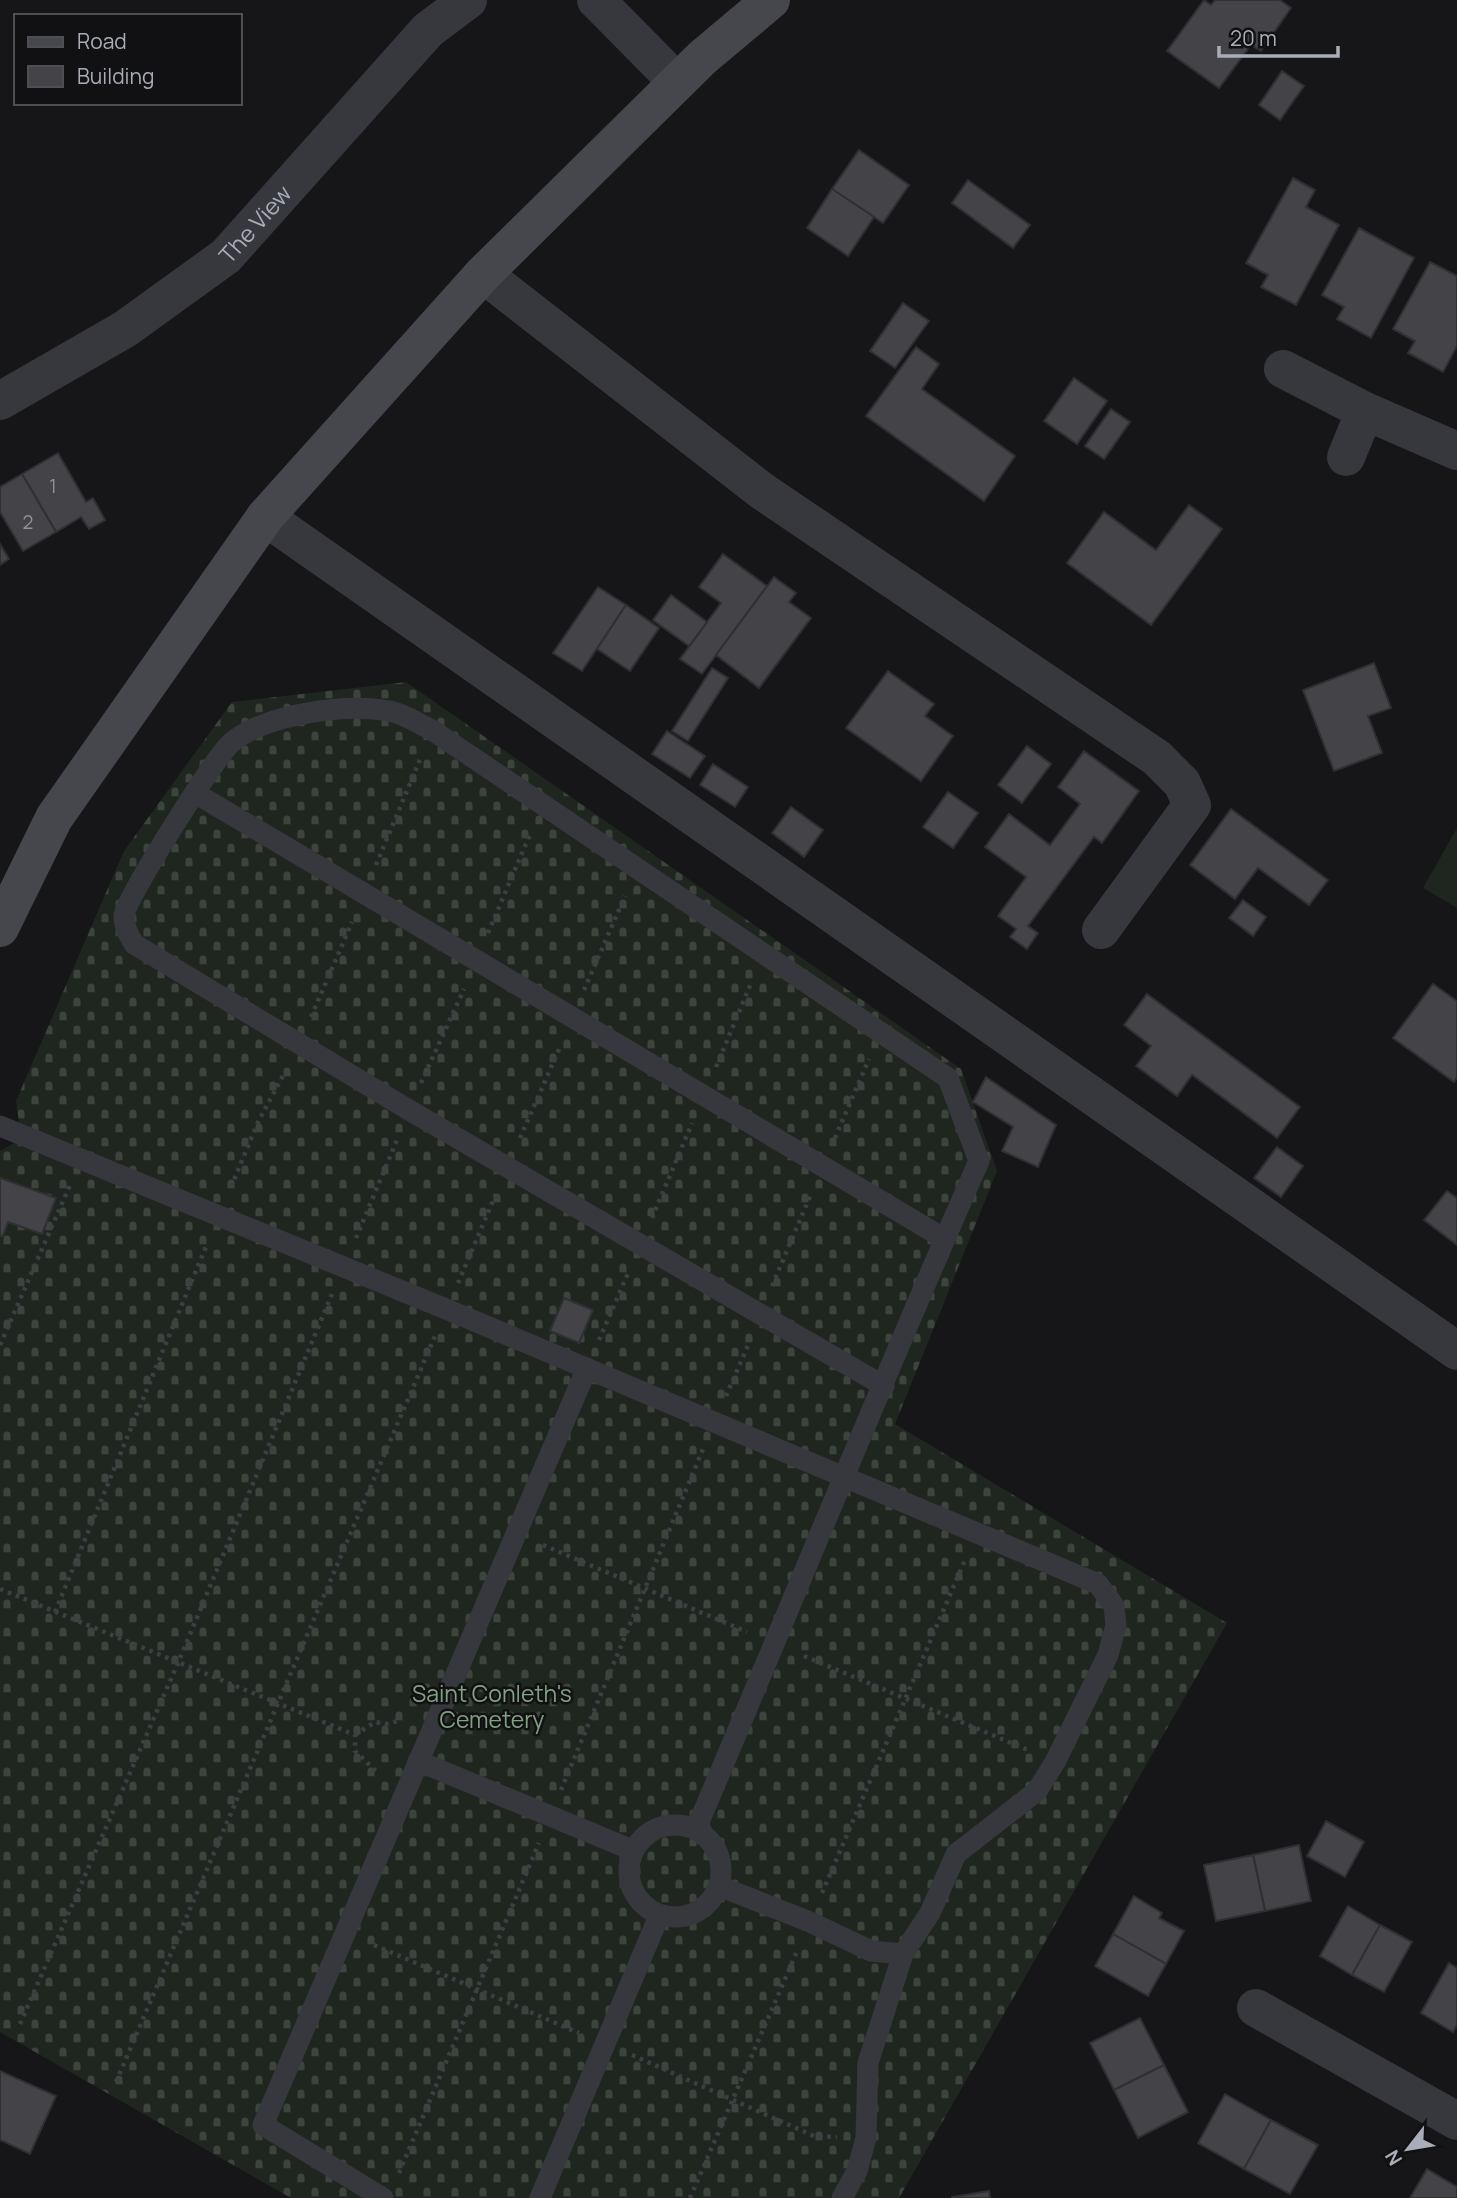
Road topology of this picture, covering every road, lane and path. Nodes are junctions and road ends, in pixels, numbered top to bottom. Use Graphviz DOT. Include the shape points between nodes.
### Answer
graph roads {
  1 [pos="468,0"];
  2 [pos="596,0"];
  3 [pos="771,0"];
  4 [pos="677,82"];
  5 [pos="483,274"];
  6 [pos="1283,369"];
  7 [pos="0,401"];
  8 [pos="1365,411"];
  9 [pos="1457,451"];
  10 [pos="1346,457"];
  11 [pos="265,517"];
  12 [pos="432,730"];
  13 [pos="195,793"];
  14 [pos="542,806"];
  15 [pos="636,869"];
  16 [pos="364,893"];
  17 [pos="0,928"];
  18 [pos="1101,930"];
  19 [pos="764,955"];
  20 [pos="477,960"];
  21 [pos="572,1017"];
  22 [pos="880,1032"];
  23 [pos="300,1044"];
  24 [pos="704,1095"];
  25 [pos="410,1110"];
  26 [pos="0,1126"];
  27 [pos="81,1160"];
  28 [pos="822,1166"];
  29 [pos="508,1167"];
  30 [pos="218,1217"];
  31 [pos="945,1239"];
  32 [pos="640,1244"];
  33 [pos="343,1268"];
  34 [pos="446,1309"];
  35 [pos="761,1314"];
  36 [pos="0,1345"];
  37 [pos="1457,1351"];
  38 [pos="587,1368"];
  39 [pos="884,1386"];
  40 [pos="715,1422"];
  41 [pos="846,1478"];
  42 [pos="976,1533"];
  43 [pos="0,1589"];
  44 [pos="55,1612"];
  45 [pos="178,1663"];
  46 [pos="279,1704"];
  47 [pos="442,1706"];
  48 [pos="355,1735"];
  49 [pos="418,1761"];
  50 [pos="394,1815"];
  51 [pos="549,1818"];
  52 [pos="696,1829"];
  53 [pos="632,1850"];
  54 [pos="719,1886"];
  55 [pos="659,1916"];
  56 [pos="810,1922"];
  57 [pos="903,1954"];
  58 [pos="1256,2008"];
  59 [pos="20,2024"];
  60 [pos="116,2082"];
  61 [pos="1457,2121"];
  62 [pos="388,2192"];
  63 [pos="540,2198"];
  64 [pos="690,2198"];
  65 [pos="842,2198"];
  1 -- 7 [label="street, The View" via="428,30 226,256 125,329"];
  2 -- 4 [label="street"];
  3 -- 4 [label="main road"];
  4 -- 5 [label="main road"];
  5 -- 11 [label="main road"];
  5 -- 18 [label="street" via="756,486 1157,758 1182,783 1192,805"];
  6 -- 8 [label="street"];
  8 -- 9 [label="street"];
  8 -- 10 [label="street"];
  11 -- 17 [label="main road" via="54,818"];
  11 -- 37 [label="street"];
  12 -- 13 [label="lane" via="391,711 343,708 269,723 231,744"];
  12 -- 14 [label="lane"];
  12 -- 16 [label="path"];
  13 -- 16 [label="lane"];
  13 -- 23 [label="lane" via="124,915 127,935"];
  14 -- 15 [label="lane"];
  14 -- 20 [label="path"];
  15 -- 19 [label="lane"];
  15 -- 21 [label="path"];
  16 -- 20 [label="lane"];
  16 -- 23 [label="path"];
  19 -- 22 [label="lane"];
  19 -- 24 [label="path"];
  20 -- 21 [label="lane"];
  20 -- 25 [label="path"];
  21 -- 24 [label="lane"];
  21 -- 29 [label="path"];
  22 -- 28 [label="path"];
  22 -- 31 [label="lane" via="948,1079 979,1161"];
  23 -- 25 [label="lane"];
  23 -- 30 [label="path" via="258,1122"];
  24 -- 28 [label="lane"];
  24 -- 32 [label="path"];
  25 -- 29 [label="lane"];
  25 -- 33 [label="path"];
  26 -- 27 [label="lane"];
  27 -- 30 [label="lane"];
  27 -- 36 [label="path"];
  28 -- 31 [label="lane"];
  28 -- 35 [label="path"];
  29 -- 32 [label="lane"];
  29 -- 34 [label="path"];
  30 -- 33 [label="lane"];
  30 -- 44 [label="path"];
  31 -- 39 [label="lane"];
  32 -- 35 [label="lane"];
  32 -- 38 [label="path"];
  33 -- 34 [label="lane"];
  33 -- 45 [label="path"];
  34 -- 38 [label="lane"];
  34 -- 46 [label="path"];
  35 -- 39 [label="lane"];
  35 -- 40 [label="path"];
  38 -- 40 [label="lane"];
  38 -- 47 [label="lane"];
  39 -- 41 [label="lane"];
  40 -- 41 [label="lane"];
  40 -- 51 [label="path"];
  41 -- 42 [label="lane"];
  41 -- 52 [label="lane"];
  42 -- 56 [label="path"];
  42 -- 57 [label="lane" via="1098,1584 1114,1606 1116,1625 1108,1655 1037,1790 956,1854 930,1913"];
  43 -- 44 [label="path"];
  44 -- 45 [label="path"];
  45 -- 46 [label="path"];
  45 -- 59 [label="path"];
  46 -- 48 [label="path"];
  46 -- 60 [label="path"];
  47 -- 48 [label="path" via="401,1721 375,1722"];
  47 -- 49 [label="lane"];
  48 -- 50 [label="path" via="355,1751 380,1775"];
  49 -- 50 [label="lane"];
  49 -- 51 [label="lane"];
  50 -- 62 [label="lane" via="263,2125"];
  51 -- 53 [label="lane"];
  51 -- 62 [label="path"];
  52 -- 53 [label="lane" via="672,1824 648,1832"];
  52 -- 54 [label="lane" via="713,1843 721,1864"];
  53 -- 55 [label="lane" via="628,1876 638,1900"];
  54 -- 55 [label="lane" via="706,1907 684,1918"];
  54 -- 56 [label="lane"];
  55 -- 63 [label="lane"];
  56 -- 57 [label="lane" via="871,1951"];
  56 -- 64 [label="path"];
  57 -- 65 [label="lane" via="868,2063 866,2138 857,2171"];
  58 -- 61 [label="street"];
}
